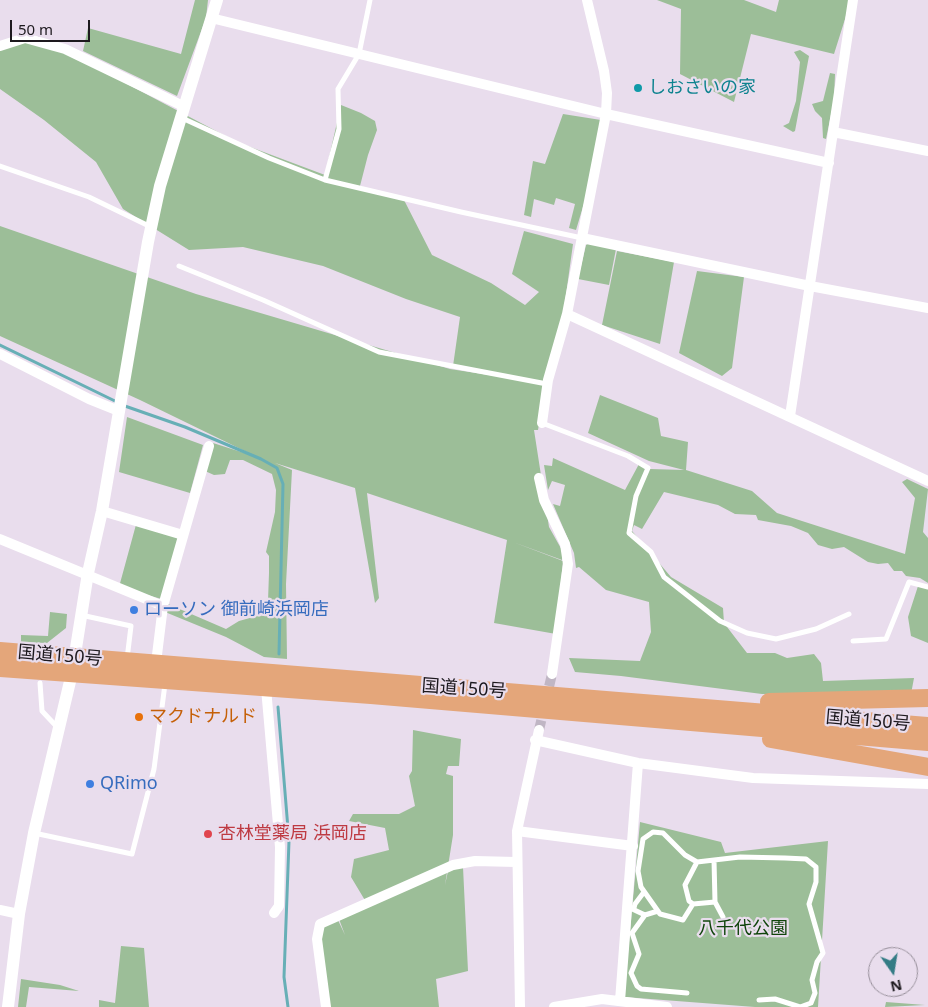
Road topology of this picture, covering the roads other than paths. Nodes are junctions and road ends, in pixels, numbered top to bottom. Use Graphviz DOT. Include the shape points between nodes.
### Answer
graph roads {
  1 [pos="217,0"];
  2 [pos="370,0"];
  3 [pos="588,0"];
  4 [pos="853,0"];
  5 [pos="211,18"];
  6 [pos="0,46"];
  7 [pos="359,54"];
  8 [pos="182,111"];
  9 [pos="606,114"];
  10 [pos="833,132"];
  11 [pos="928,151"];
  12 [pos="828,164"];
  13 [pos="0,166"];
  14 [pos="325,180"];
  15 [pos="151,227"];
  16 [pos="582,238"];
  17 [pos="179,266"];
  18 [pos="810,286"];
  19 [pos="928,308"];
  20 [pos="567,314"];
  21 [pos="0,354"];
  22 [pos="547,384"];
  23 [pos="119,410"];
  24 [pos="790,416"];
  25 [pos="542,423"];
  26 [pos="209,446"];
  27 [pos="539,478"];
  28 [pos="928,481"];
  29 [pos="102,511"];
  30 [pos="183,535"];
  31 [pos="0,539"];
  32 [pos="88,573"];
  33 [pos="928,587"];
  34 [pos="163,606"];
  35 [pos="849,614"];
  36 [pos="81,615"];
  37 [pos="853,641"];
  38 [pos="0,651"];
  39 [pos="127,661"];
  40 [pos="156,663"];
  41 [pos="73,665"];
  42 [pos="0,668"];
  43 [pos="552,674"];
  44 [pos="165,681"];
  45 [pos="40,683"];
  46 [pos="266,688"];
  47 [pos="928,698"];
  48 [pos="678,704"];
  49 [pos="673,722"];
  50 [pos="828,725"];
  51 [pos="928,726"];
  52 [pos="59,728"];
  53 [pos="538,730"];
  54 [pos="535,740"];
  55 [pos="928,742"];
  56 [pos="638,763"];
  57 [pos="928,766"];
  58 [pos="928,784"];
  59 [pos="517,831"];
  60 [pos="34,833"];
  61 [pos="633,846"];
  62 [pos="714,860"];
  63 [pos="516,862"];
  64 [pos="697,862"];
  65 [pos="644,892"];
  66 [pos="716,902"];
  67 [pos="693,904"];
  68 [pos="631,908"];
  69 [pos="0,910"];
  70 [pos="658,911"];
  71 [pos="274,913"];
  72 [pos="20,914"];
  73 [pos="645,915"];
  74 [pos="723,917"];
  75 [pos="687,993"];
  76 [pos="759,1000"];
  77 [pos="620,1001"];
  78 [pos="589,1004"];
  79 [pos="8,1007"];
  80 [pos="326,1007"];
  81 [pos="520,1007"];
  82 [pos="554,1007"];
  83 [pos="667,1007"];
  1 -- 5 [label="street"];
  2 -- 7 [label="lane"];
  3 -- 9 [label="street" via="604,71"];
  4 -- 10 [label="street"];
  5 -- 7 [label="street"];
  5 -- 8 [label="street"];
  6 -- 8 [label="street" via="26,38 65,49"];
  7 -- 9 [label="street"];
  7 -- 14 [label="lane" via="338,89 339,129"];
  8 -- 14 [label="lane" via="269,158"];
  8 -- 15 [label="street"];
  9 -- 12 [label="street"];
  9 -- 16 [label="street"];
  10 -- 11 [label="street"];
  10 -- 12 [label="street"];
  12 -- 18 [label="street"];
  13 -- 15 [label="lane" via="89,197"];
  14 -- 16 [label="lane"];
  15 -- 23 [label="street"];
  16 -- 18 [label="street"];
  16 -- 20 [label="street"];
  17 -- 22 [label="lane" via="379,352"];
  18 -- 19 [label="street"];
  18 -- 24 [label="street"];
  20 -- 22 [label="street"];
  20 -- 24 [label="street"];
  21 -- 23 [label="street" via="89,399"];
  22 -- 25 [label="street"];
  23 -- 29 [label="street"];
  24 -- 28 [label="street"];
  25 -- 35 [label="lane" via="628,456 648,468 636,496 629,533 651,552 664,577 720,622 747,633 776,638 816,629"];
  26 -- 30 [label="street"];
  27 -- 43 [label="street" via="544,500 565,544 568,564"];
  29 -- 30 [label="street"];
  29 -- 32 [label="street"];
  30 -- 34 [label="street"];
  31 -- 32 [label="street"];
  32 -- 34 [label="street"];
  32 -- 36 [label="street"];
  33 -- 37 [label="lane" via="909,582 886,639"];
  34 -- 40 [label="street"];
  36 -- 39 [label="lane" via="131,626"];
  36 -- 41 [label="street"];
  38 -- 41 [label="highway, 国道150号"];
  39 -- 40 [label="highway, 国道150号"];
  39 -- 41 [label="highway, 国道150号"];
  40 -- 48 [label="highway, 国道150号"];
  41 -- 42 [label="highway, 国道150号"];
  41 -- 44 [label="highway, 国道150号"];
  41 -- 52 [label="street"];
  44 -- 46 [label="highway, 国道150号"];
  44 -- 60 [label="lane" via="154,769 132,854"];
  45 -- 52 [label="lane" via="42,711"];
  46 -- 49 [label="highway, 国道150号"];
  46 -- 71 [label="street" via="280,847 279,906"];
  47 -- 48 [label="highway"];
  48 -- 50 [label="highway, 国道150号"];
  49 -- 50 [label="highway, 国道150号"];
  49 -- 57 [label="highway"];
  50 -- 51 [label="highway, 国道150号"];
  50 -- 55 [label="highway, 国道150号"];
  52 -- 60 [label="street"];
  53 -- 54 [label="street"];
  54 -- 56 [label="street"];
  54 -- 59 [label="street"];
  56 -- 58 [label="street" via="753,778"];
  56 -- 61 [label="street"];
  59 -- 61 [label="street"];
  59 -- 63 [label="street"];
  60 -- 72 [label="street"];
  61 -- 68 [label="street"];
  62 -- 64 [label="lane"];
  62 -- 66 [label="lane"];
  62 -- 76 [label="lane" via="740,857 806,859 816,867 810,904 823,953 812,980 816,993 811,1003 805,1006 784,1004 775,999"];
  63 -- 80 [label="street" via="475,861 452,865 320,924 317,939"];
  63 -- 81 [label="street"];
  64 -- 65 [label="lane" via="663,833 653,832 643,839 638,871"];
  64 -- 67 [label="lane" via="685,885 689,901"];
  65 -- 68 [label="lane"];
  65 -- 70 [label="lane"];
  66 -- 67 [label="lane"];
  66 -- 74 [label="lane"];
  67 -- 70 [label="lane" via="683,920"];
  68 -- 73 [label="lane"];
  68 -- 77 [label="street"];
  69 -- 72 [label="street"];
  70 -- 73 [label="lane"];
  72 -- 79 [label="street"];
  73 -- 75 [label="lane" via="632,933 639,954 631,973 637,986"];
  77 -- 78 [label="street" via="602,999"];
  77 -- 83 [label="street"];
  78 -- 82 [label="street"];
}
